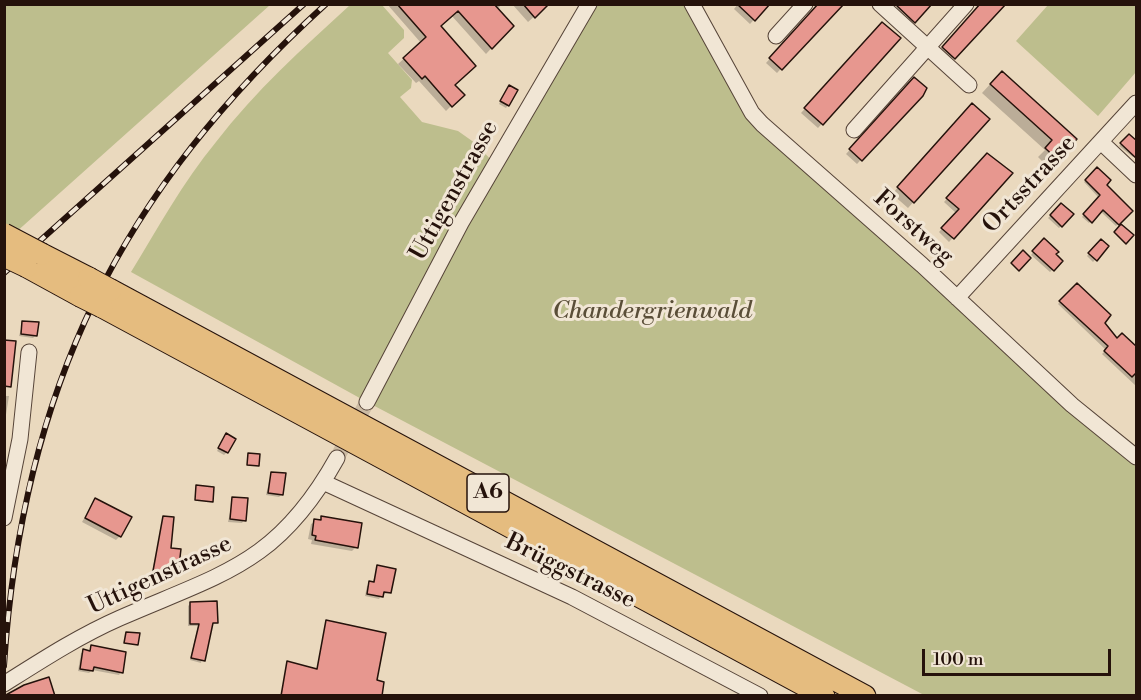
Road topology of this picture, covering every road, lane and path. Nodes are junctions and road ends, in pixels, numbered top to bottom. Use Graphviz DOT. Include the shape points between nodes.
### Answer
graph roads {
  1 [pos="589,4"];
  2 [pos="692,4"];
  3 [pos="805,4"];
  4 [pos="880,4"];
  5 [pos="966,4"];
  6 [pos="776,36"];
  7 [pos="927,48"];
  8 [pos="969,85"];
  9 [pos="1137,103"];
  10 [pos="854,130"];
  11 [pos="1101,142"];
  12 [pos="1137,175"];
  13 [pos="4,234"];
  14 [pos="4,256"];
  15 [pos="35,260"];
  16 [pos="957,298"];
  17 [pos="106,299"];
  18 [pos="29,352"];
  19 [pos="367,402"];
  20 [pos="1137,457"];
  21 [pos="337,458"];
  22 [pos="323,482"];
  23 [pos="4,518"];
  24 [pos="4,684"];
  25 [pos="760,696"];
  26 [pos="824,696"];
  27 [pos="866,696"];
  1 -- 19 [label="street, Uttigenstrasse" via="461,223"];
  2 -- 16 [label="street, Forstweg" via="752,113"];
  3 -- 6 [label="street"];
  4 -- 7 [label="street"];
  5 -- 7 [label="street"];
  7 -- 8 [label="street"];
  7 -- 10 [label="street"];
  9 -- 11 [label="street, Ortsstrasse"];
  11 -- 12 [label="street"];
  11 -- 16 [label="street, Ortsstrasse"];
  13 -- 15 [label="highway, A6, bridge"];
  14 -- 15 [label="highway, A6, bridge"];
  15 -- 17 [label="highway, A6, bridge"];
  16 -- 20 [label="street, Forstweg" via="1072,405"];
  17 -- 26 [label="highway, A6"];
  17 -- 27 [label="highway, A6"];
  18 -- 23 [label="street" via="20,439"];
  21 -- 22 [label="street, Uttigenstrasse"];
  22 -- 24 [label="street, Uttigenstrasse" via="288,527 244,563 89,633"];
  22 -- 25 [label="street, Brüggstrasse" via="572,597"];
}
